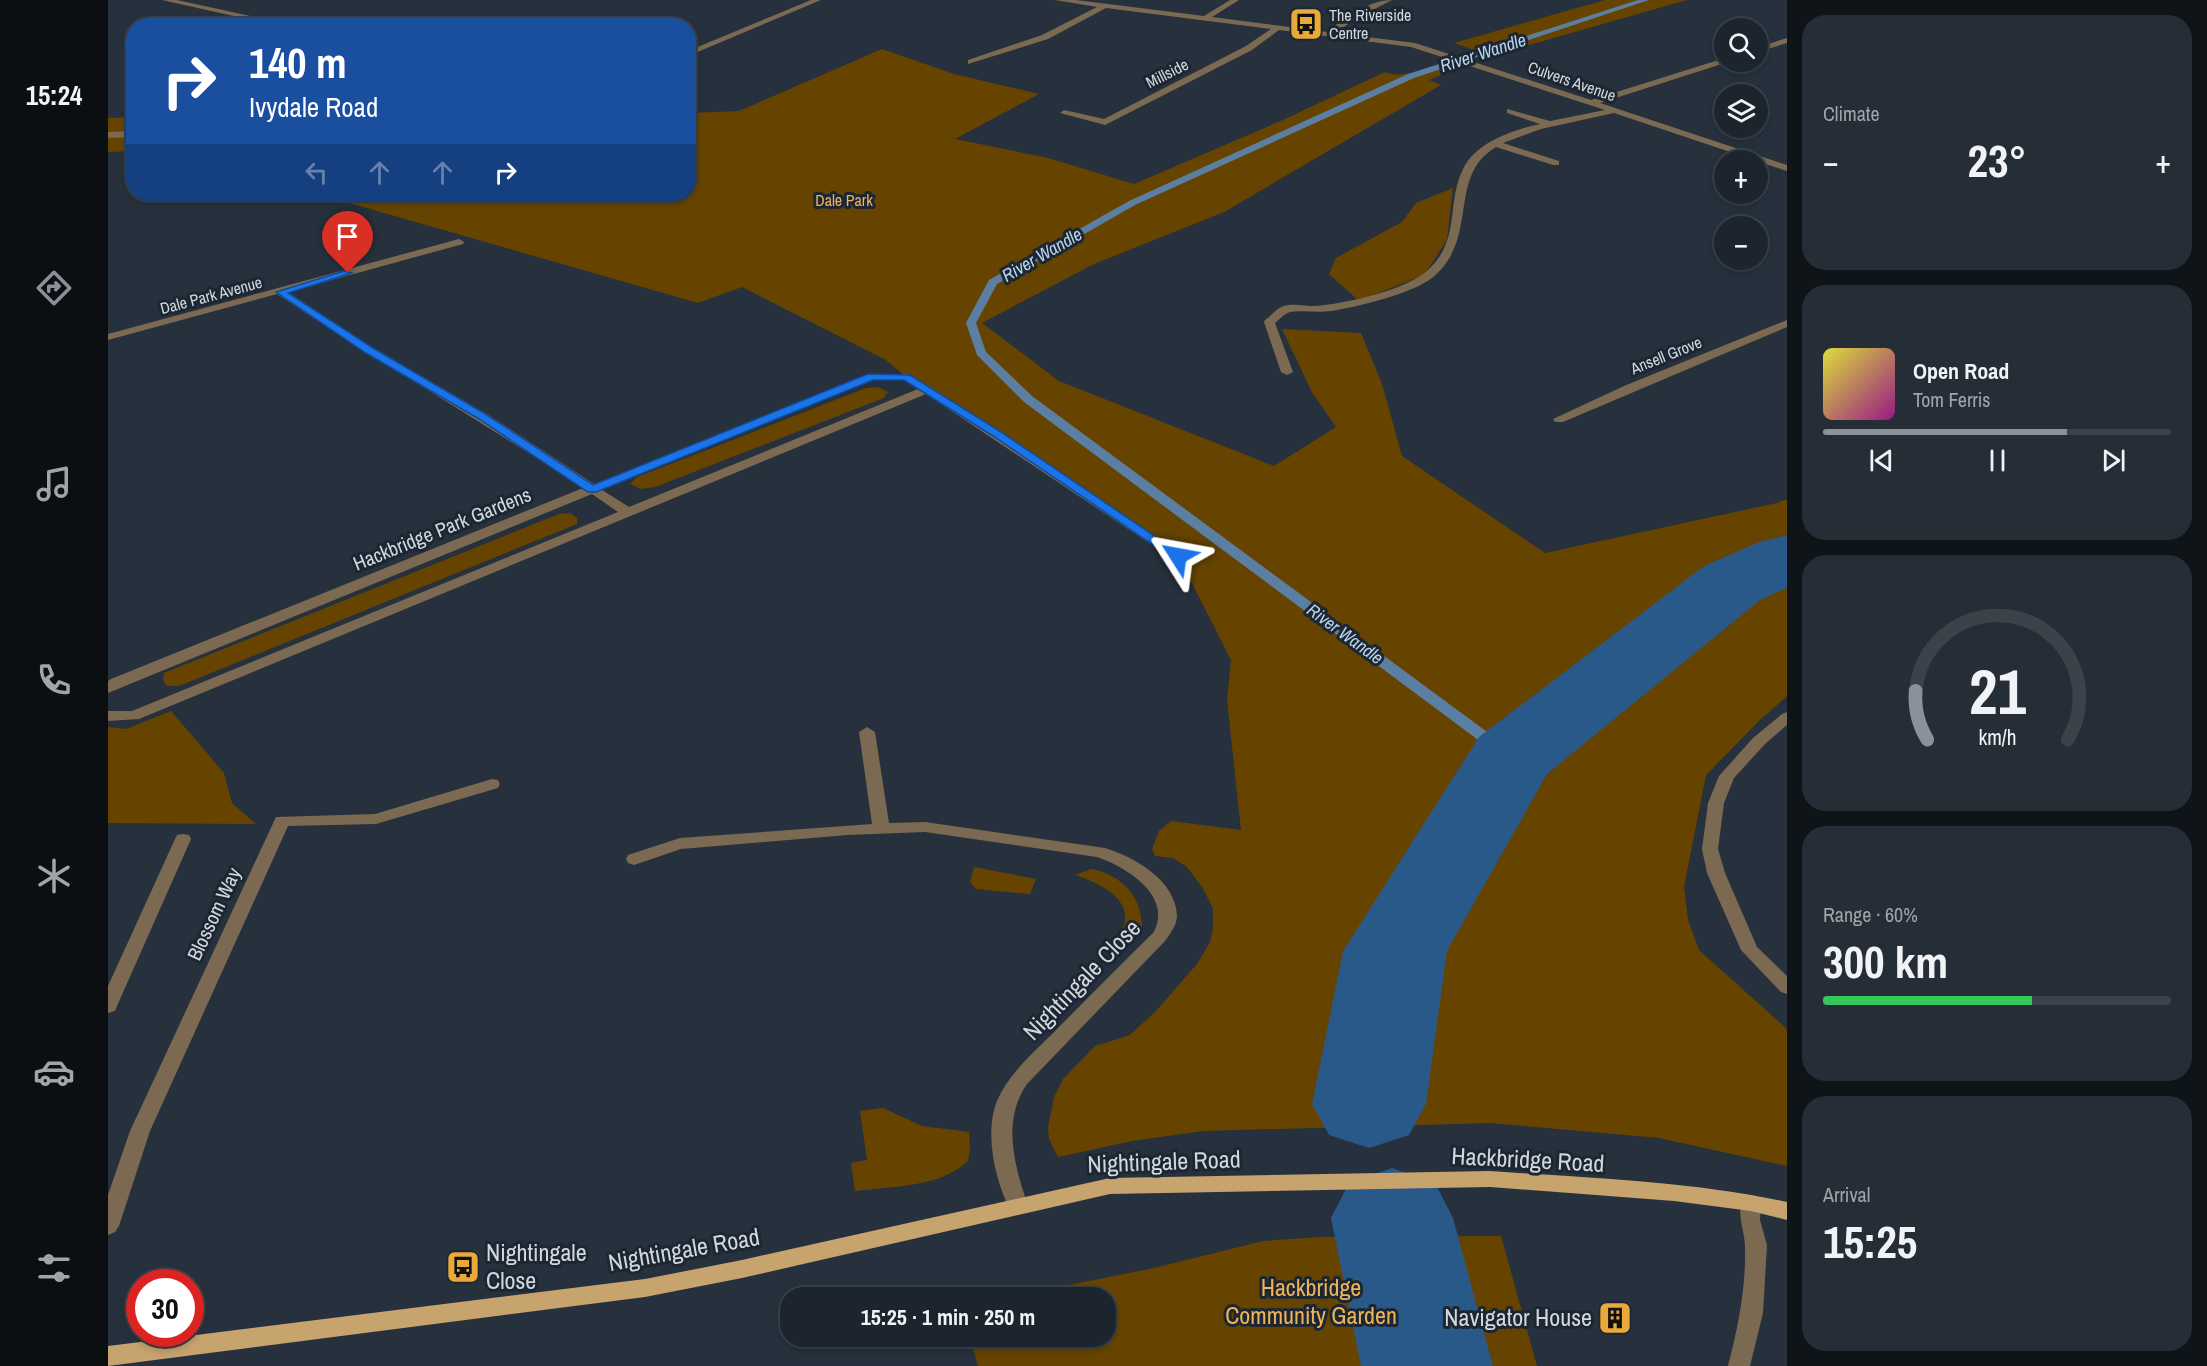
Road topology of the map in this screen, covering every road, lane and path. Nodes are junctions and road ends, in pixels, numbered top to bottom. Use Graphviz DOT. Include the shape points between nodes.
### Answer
graph roads {
  1 [pos="166,0"];
  2 [pos="817,0"];
  3 [pos="1059,0"];
  4 [pos="1235,0"];
  5 [pos="1388,0"];
  6 [pos="1103,7"];
  7 [pos="253,18"];
  8 [pos="1206,18"];
  9 [pos="1278,27"];
  10 [pos="1330,33"];
  11 [pos="1787,40"];
  12 [pos="1768,47"];
  13 [pos="696,51"];
  14 [pos="971,62"];
  15 [pos="1714,64"];
  16 [pos="1590,103"];
  17 [pos="1510,111"];
  18 [pos="1616,111"];
  19 [pos="1064,113"];
  20 [pos="1550,124"];
  21 [pos="126,134"];
  22 [pos="108,135"];
  23 [pos="1497,144"];
  24 [pos="1556,163"];
  25 [pos="1787,168"];
  26 [pos="459,242"];
  27 [pos="280,292"];
  28 [pos="1787,323"];
  29 [pos="108,338"];
  30 [pos="1287,372"];
  31 [pos="927,389"];
  32 [pos="1558,419"];
  33 [pos="592,490"];
  34 [pos="627,511"];
  35 [pos="1178,556"];
  36 [pos="108,688"];
  37 [pos="108,716"];
  38 [pos="1787,717"];
  39 [pos="867,732"];
  40 [pos="492,784"];
  41 [pos="881,828"];
  42 [pos="183,839"];
  43 [pos="634,859"];
  44 [pos="1787,987"];
  45 [pos="108,1006"];
  46 [pos="1266,1185"];
  47 [pos="1751,1203"];
  48 [pos="1018,1206"];
  49 [pos="1787,1211"];
  50 [pos="108,1226"];
  51 [pos="108,1356"];
  52 [pos="1739,1366"];
  1 -- 7 [label="street"];
  2 -- 13 [label="street"];
  3 -- 6 [label="street, Culvers Avenue"];
  4 -- 8 [label="street"];
  5 -- 10 [label="street"];
  6 -- 8 [label="street, Culvers Avenue"];
  6 -- 14 [label="street" via="1045,37"];
  8 -- 9 [label="street, Culvers Avenue"];
  9 -- 10 [label="street, Culvers Avenue"];
  9 -- 19 [label="street, Millside" via="1256,44 1105,122"];
  10 -- 16 [label="street, Culvers Avenue" via="1396,42 1448,55"];
  11 -- 12 [label="street"];
  15 -- 16 [label="street"];
  16 -- 18 [label="street, Culvers Avenue"];
  17 -- 20 [label="street"];
  18 -- 20 [label="street"];
  18 -- 25 [label="street, Culvers Avenue"];
  20 -- 23 [label="street"];
  21 -- 22 [label="street"];
  23 -- 24 [label="street"];
  23 -- 30 [label="street" via="1472,162 1453,240 1426,277 1372,299 1335,308 1286,309 1269,322"];
  26 -- 27 [label="street, Dale Park Avenue"];
  27 -- 29 [label="street, Dale Park Avenue"];
  27 -- 33 [label="street" via="483,417"];
  28 -- 32 [label="street, Ansell Grove"];
  31 -- 33 [label="street, Hackbridge Park Gardens" via="906,377 872,376"];
  31 -- 34 [label="street"];
  31 -- 35 [label="street, Hackbridge Park Gardens"];
  33 -- 34 [label="street"];
  33 -- 36 [label="street, Hackbridge Park Gardens"];
  34 -- 37 [label="street" via="134,716"];
  38 -- 44 [label="street" via="1727,776 1716,803 1710,849 1716,873 1750,950"];
  39 -- 41 [label="street"];
  40 -- 50 [label="street, Blossom Way" via="376,819 282,821 140,1131"];
  41 -- 43 [label="street, Nightingale Close" via="680,844"];
  41 -- 48 [label="street, Nightingale Close" via="925,827 1114,856 1157,890 1168,915 1159,937 1020,1079 1006,1103 1003,1147"];
  42 -- 45 [label="street"];
  46 -- 47 [label="main road, Hackbridge Road" via="1490,1179"];
  46 -- 48 [label="main road, Nightingale Road" via="1110,1186"];
  47 -- 49 [label="main road, Hackbridge Road"];
  47 -- 52 [label="street" via="1750,1220 1756,1245 1752,1313"];
  48 -- 51 [label="main road, Nightingale Road" via="645,1288"];
}
